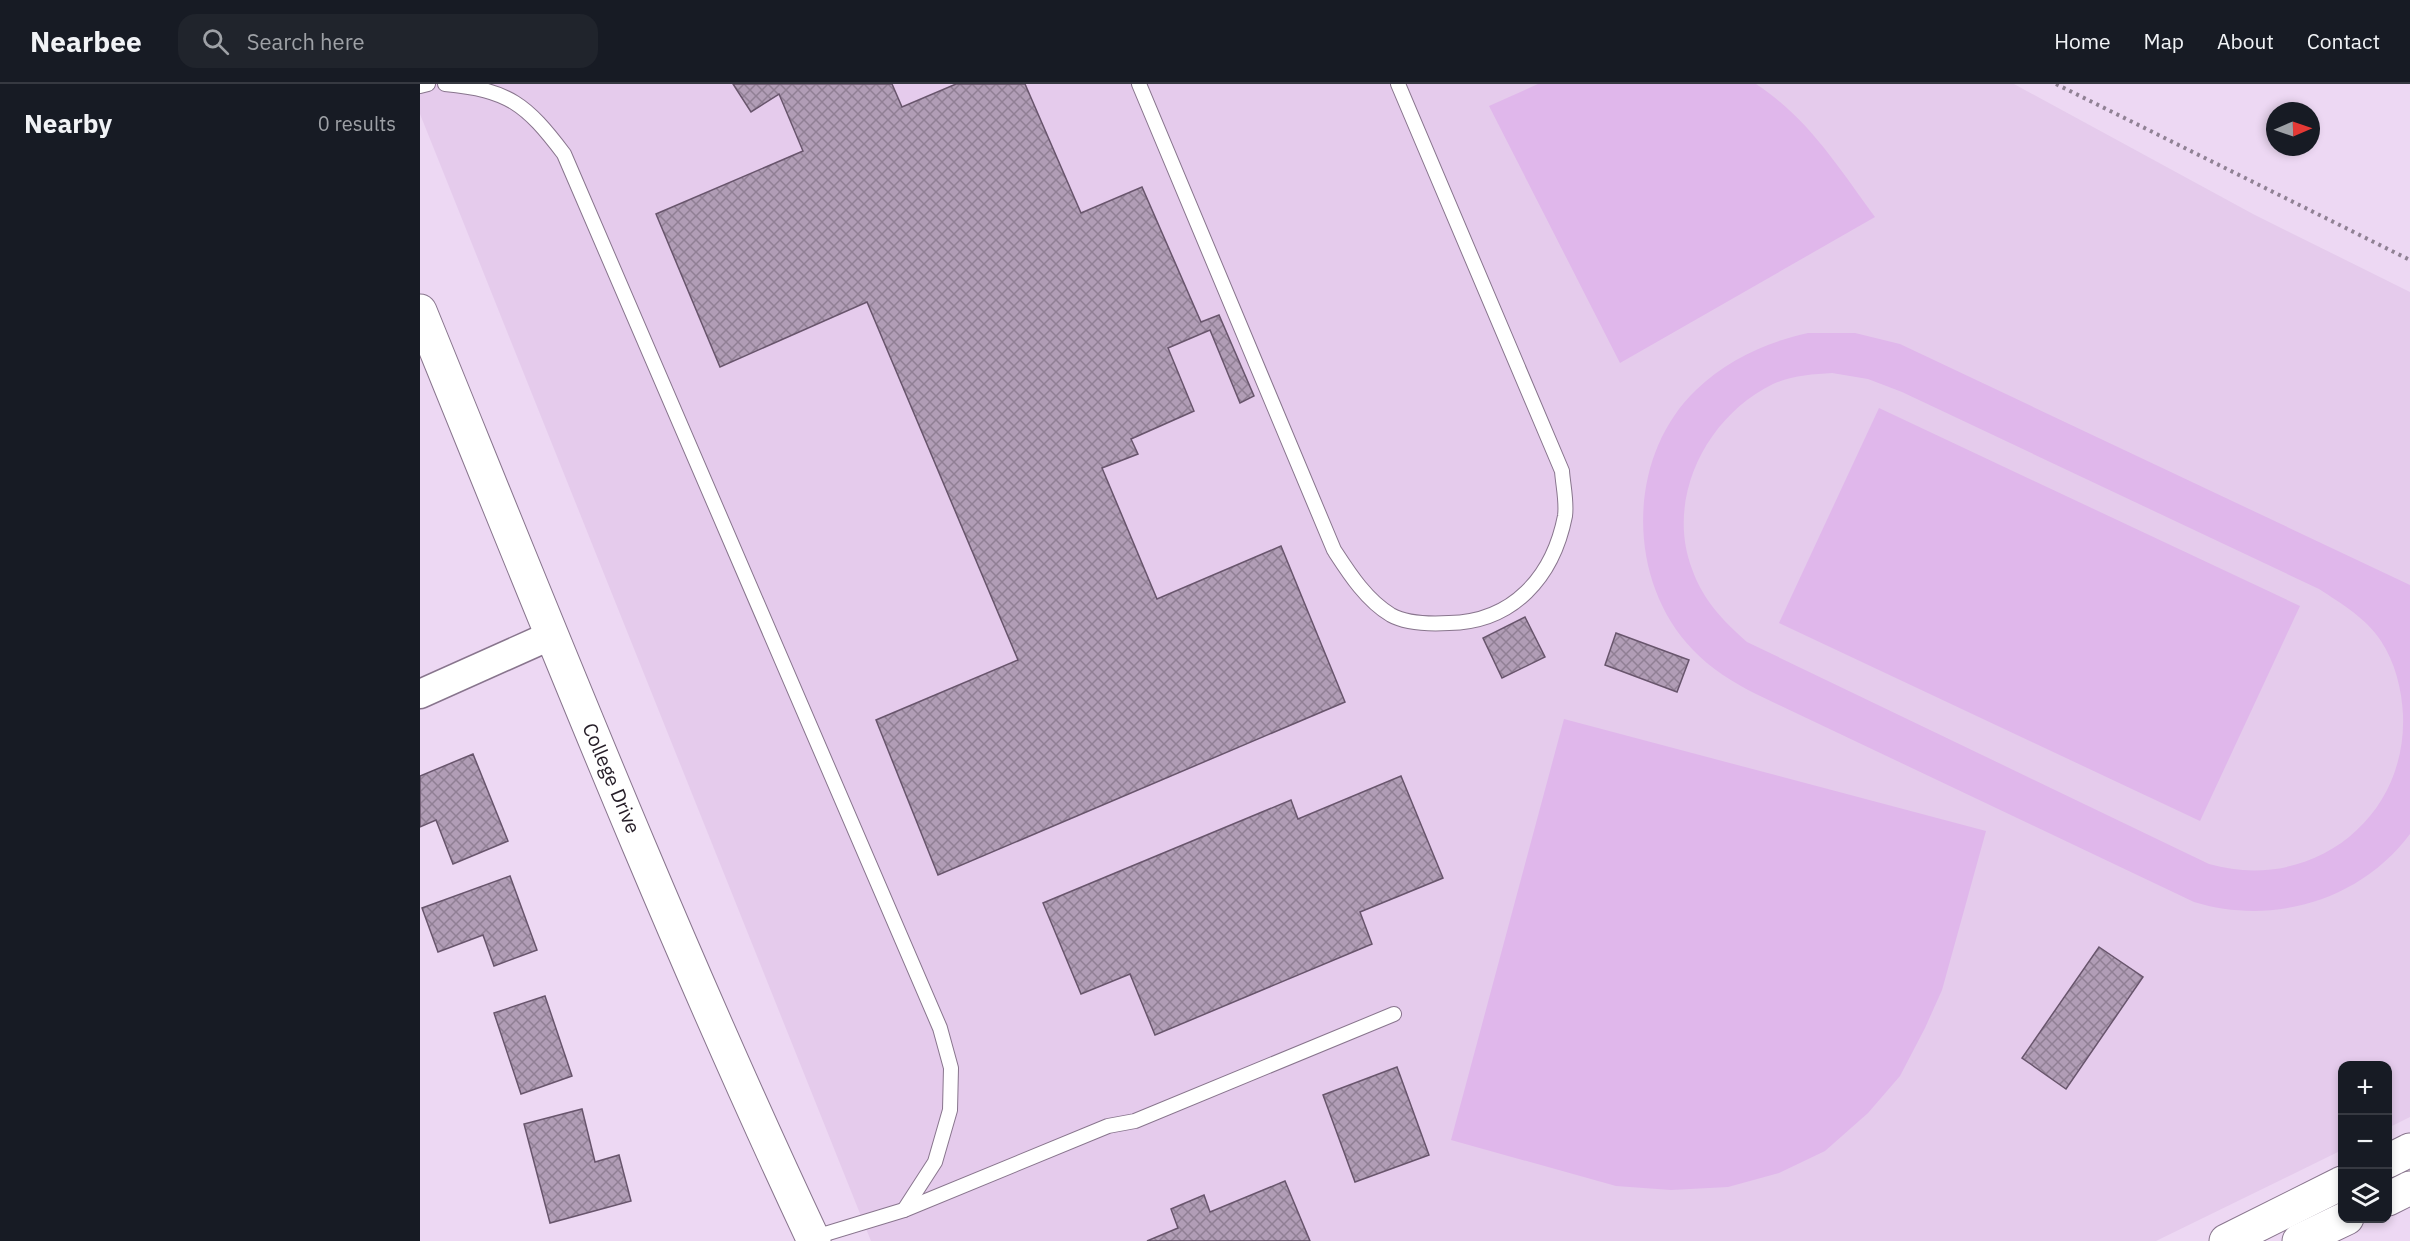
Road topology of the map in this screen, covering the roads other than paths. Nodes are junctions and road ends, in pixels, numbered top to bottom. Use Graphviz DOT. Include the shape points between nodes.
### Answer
graph roads {
  1 [pos="428,84"];
  2 [pos="445,84"];
  3 [pos="1139,84"];
  4 [pos="1398,84"];
  5 [pos="420,86"];
  6 [pos="420,311"];
  7 [pos="552,635"];
  8 [pos="420,694"];
  9 [pos="1394,1014"];
  10 [pos="2410,1150"];
  11 [pos="2392,1159"];
  12 [pos="2338,1185"];
  13 [pos="2410,1188"];
  14 [pos="2392,1197"];
  15 [pos="904,1210"];
  16 [pos="2338,1222"];
  17 [pos="813,1240"];
  18 [pos="2226,1241"];
  19 [pos="2299,1241"];
  1 -- 5 [label="lane"];
  2 -- 15 [label="lane" via="494,90 524,109 564,154 940,1028 951,1068 950,1110 935,1162"];
  3 -- 4 [label="lane" via="1334,550 1359,588 1391,615 1425,624 1462,623 1500,613 1532,588 1554,556 1565,514 1562,471"];
  6 -- 7 [label="main road, College Drive"];
  7 -- 8 [label="street"];
  7 -- 17 [label="main road, College Drive" via="759,1126"];
  9 -- 15 [label="lane" via="1135,1121 1108,1126"];
  10 -- 11 [label="main road"];
  12 -- 18 [label="main road"];
  13 -- 14 [label="main road"];
  15 -- 17 [label="lane"];
  16 -- 19 [label="main road"];
}
